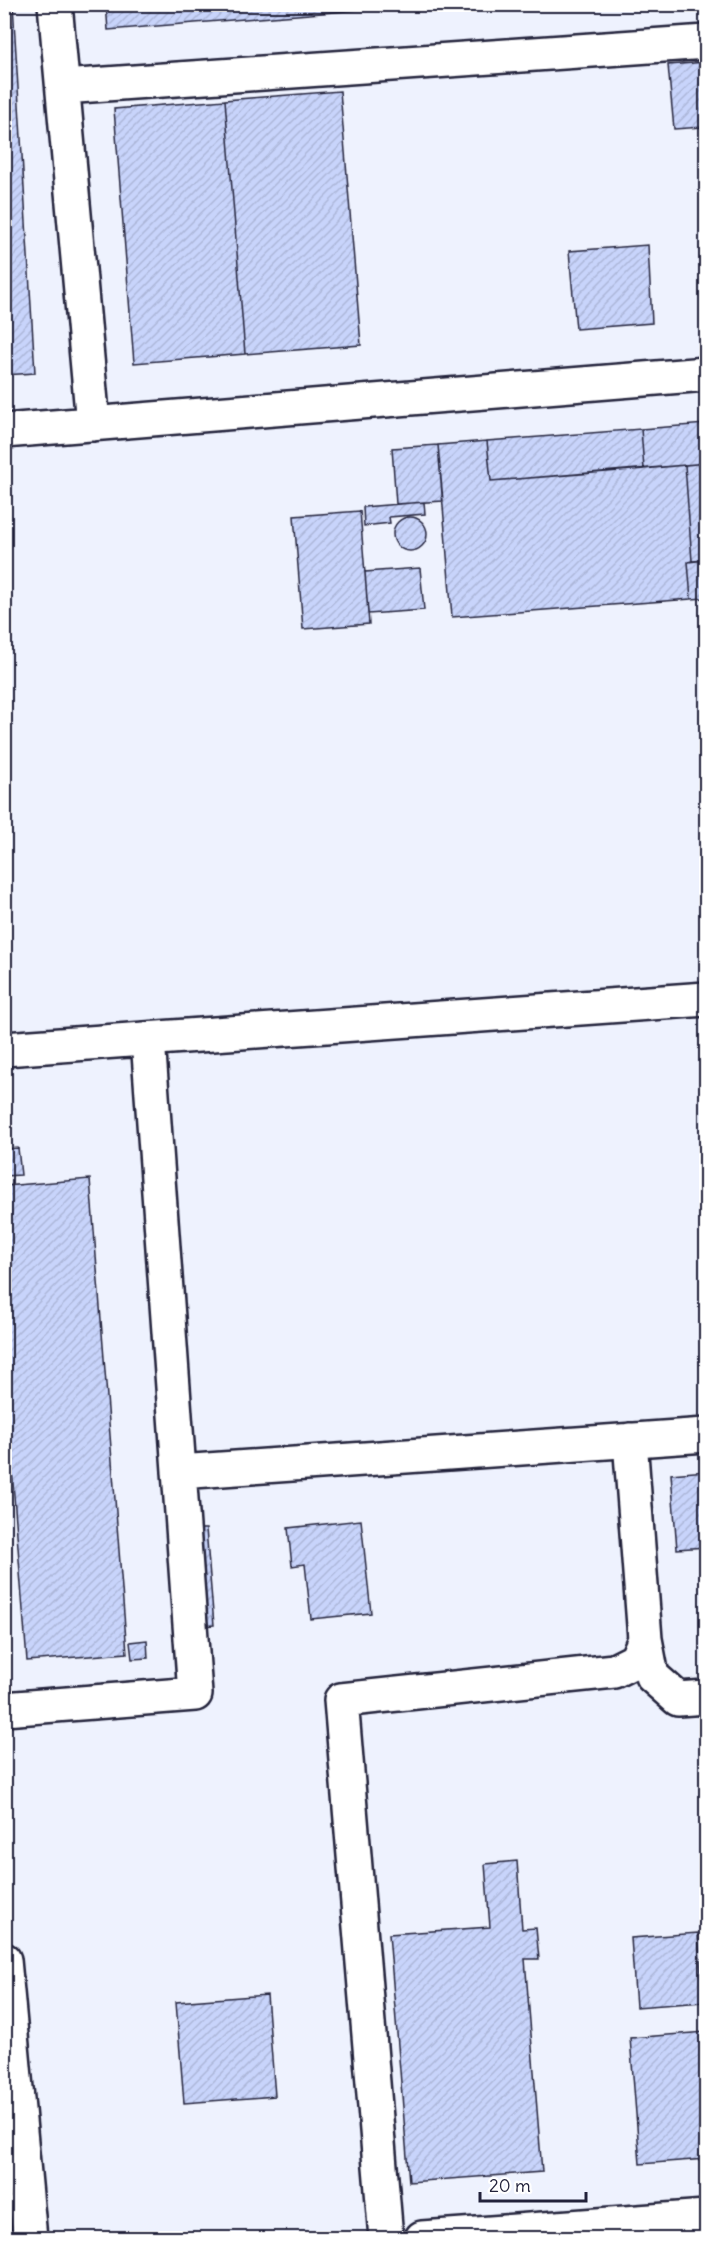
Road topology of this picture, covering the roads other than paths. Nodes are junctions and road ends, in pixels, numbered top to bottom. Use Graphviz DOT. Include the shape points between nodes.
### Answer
graph roads {
  1 [pos="55,4"];
  2 [pos="706,42"];
  3 [pos="63,87"];
  4 [pos="706,374"];
  5 [pos="93,424"];
  6 [pos="4,431"];
  7 [pos="706,999"];
  8 [pos="148,1039"];
  9 [pos="4,1050"];
  10 [pos="706,1435"];
  11 [pos="630,1440"];
  12 [pos="179,1472"];
  13 [pos="645,1639"];
  14 [pos="614,1671"];
  15 [pos="652,1676"];
  16 [pos="706,1697"];
  17 [pos="4,1709"];
  18 [pos="4,1960"];
  19 [pos="706,2217"];
  20 [pos="30,2238"];
  21 [pos="386,2238"];
  22 [pos="422,2238"];
  1 -- 3 [label="lane"];
  2 -- 3 [label="lane"];
  3 -- 5 [label="lane"];
  4 -- 5 [label="lane"];
  5 -- 6 [label="lane"];
  7 -- 8 [label="lane"];
  8 -- 9 [label="lane"];
  8 -- 12 [label="lane"];
  10 -- 11 [label="lane"];
  11 -- 12 [label="lane"];
  11 -- 13 [label="lane"];
  12 -- 17 [label="lane" via="195,1694"];
  13 -- 14 [label="lane" via="636,1660"];
  13 -- 15 [label="lane"];
  14 -- 15 [label="lane"];
  14 -- 21 [label="lane" via="341,1700"];
  15 -- 16 [label="lane" via="678,1699"];
  18 -- 20 [label="lane"];
  19 -- 22 [label="lane"];
}
